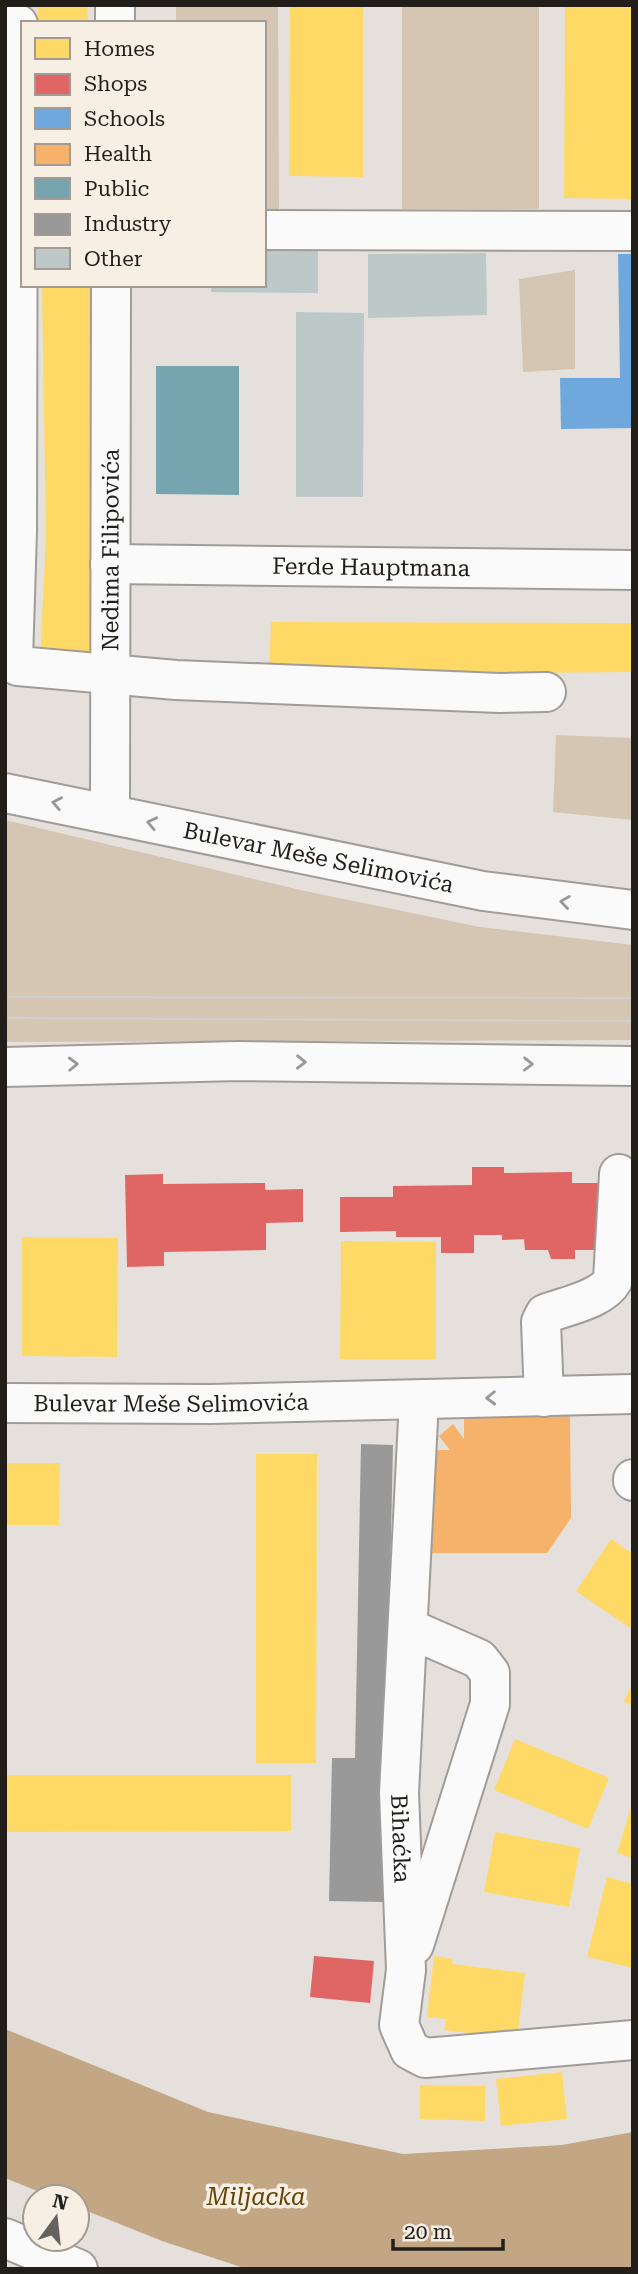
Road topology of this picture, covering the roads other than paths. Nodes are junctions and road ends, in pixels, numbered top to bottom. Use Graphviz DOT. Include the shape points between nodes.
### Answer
graph roads {
  1 [pos="5,24"];
  2 [pos="266,230"];
  3 [pos="633,231"];
  4 [pos="111,287"];
  5 [pos="11,540"];
  6 [pos="110,564"];
  7 [pos="633,570"];
  8 [pos="109,672"];
  9 [pos="545,692"];
  10 [pos="5,793"];
  11 [pos="110,814"];
  12 [pos="633,910"];
  13 [pos="633,1066"];
  14 [pos="5,1067"];
  15 [pos="619,1174"];
  16 [pos="633,1394"];
  17 [pos="544,1397"];
  18 [pos="419,1400"];
  19 [pos="5,1403"];
  20 [pos="408,1628"];
  21 [pos="406,1970"];
  22 [pos="633,2040"];
  23 [pos="5,2238"];
  24 [pos="78,2269"];
  1 -- 5 [label="street" via="18,24"];
  2 -- 3 [label="street"];
  4 -- 6 [label="street, Nedima Filipovića"];
  5 -- 8 [label="street" via="13,661 18,666"];
  6 -- 7 [label="street, Ferde Hauptmana"];
  6 -- 8 [label="street, Nedima Filipovića"];
  8 -- 9 [label="street" via="176,680"];
  8 -- 11 [label="street, Nedima Filipovića"];
  11 -- 10 [label="street, Bulevar Meše Selimovića, one-way"];
  12 -- 11 [label="street, Bulevar Meše Selimovića, one-way" via="483,891"];
  14 -- 13 [label="street, one-way" via="238,1061"];
  15 -- 17 [label="street" via="613,1280 608,1289 545,1314 541,1322"];
  16 -- 17 [label="street, Bulevar Meše Selimovića"];
  17 -- 18 [label="street, Bulevar Meše Selimovića, one-way"];
  18 -- 19 [label="street, Bulevar Meše Selimovića"];
  18 -- 20 [label="street, Bihaćka"];
  20 -- 21 [label="street, Bihaćka" via="399,1793"];
  20 -- 21 [label="street" via="479,1659 490,1673 490,1704"];
  21 -- 22 [label="street, Bihaćka" via="399,2025 410,2050 425,2058"];
  23 -- 24 [label="street"];
}
